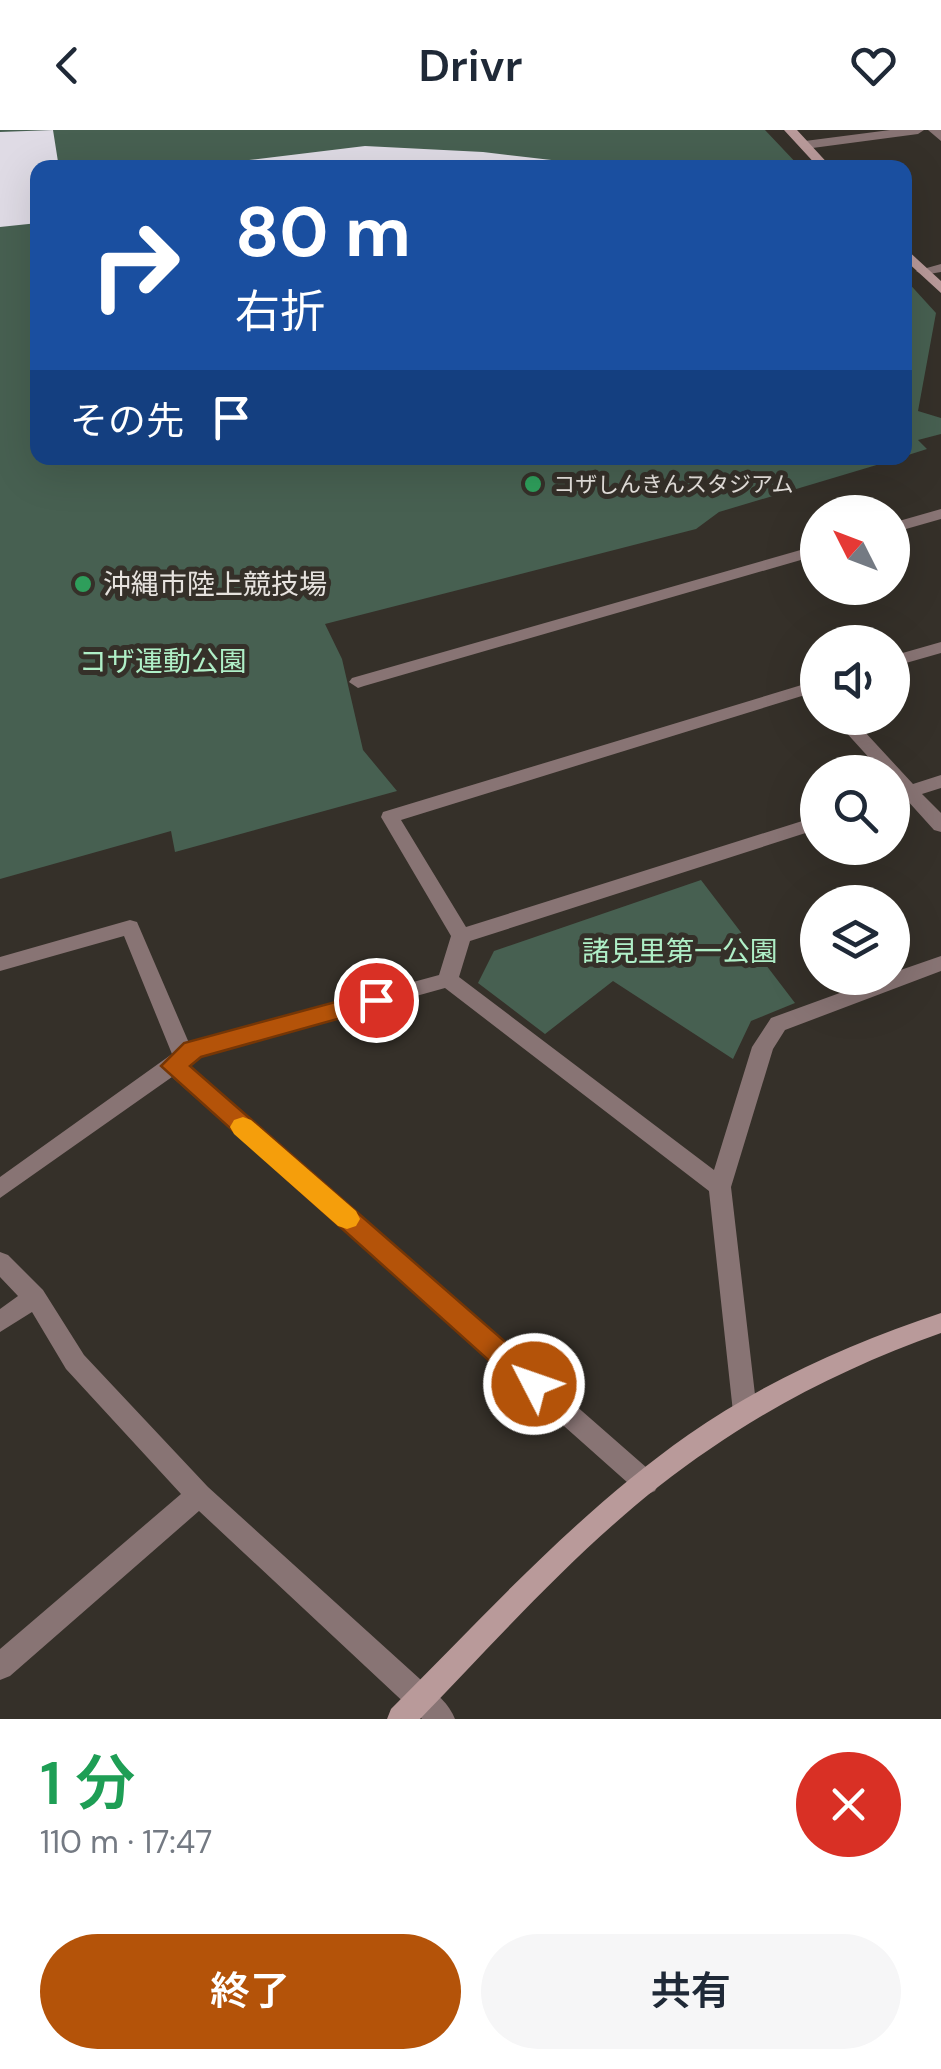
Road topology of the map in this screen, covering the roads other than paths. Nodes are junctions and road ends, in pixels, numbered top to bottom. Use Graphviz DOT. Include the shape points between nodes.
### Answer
graph roads {
  1 [pos="790,130"];
  2 [pos="918,130"];
  3 [pos="934,130"];
  4 [pos="941,136"];
  5 [pos="805,146"];
  6 [pos="818,160"];
  7 [pos="912,259"];
  8 [pos="941,268"];
  9 [pos="923,271"];
  10 [pos="941,290"];
  11 [pos="941,514"];
  12 [pos="910,523"];
  13 [pos="800,555"];
  14 [pos="941,647"];
  15 [pos="910,656"];
  16 [pos="358,682"];
  17 [pos="800,693"];
  18 [pos="857,735"];
  19 [pos="876,755"];
  20 [pos="941,782"];
  21 [pos="910,792"];
  22 [pos="910,802"];
  23 [pos="941,826"];
  24 [pos="800,828"];
  25 [pos="461,936"];
  26 [pos="941,963"];
  27 [pos="0,964"];
  28 [pos="448,980"];
  29 [pos="178,1061"];
  30 [pos="720,1187"];
  31 [pos="0,1190"];
  32 [pos="0,1262"];
  33 [pos="35,1297"];
  34 [pos="0,1322"];
  35 [pos="941,1322"];
  36 [pos="745,1412"];
  37 [pos="646,1483"];
  38 [pos="199,1495"];
  39 [pos="0,1667"];
  40 [pos="421,1712"];
  1 -- 5 [label="street"];
  2 -- 5 [label="street"];
  3 -- 4 [label="street"];
  5 -- 6 [label="street"];
  7 -- 9 [label="street"];
  8 -- 9 [label="street"];
  9 -- 10 [label="street"];
  11 -- 12 [label="street"];
  13 -- 16 [label="street"];
  14 -- 15 [label="street"];
  17 -- 25 [label="street" via="390,817"];
  18 -- 19 [label="street"];
  20 -- 21 [label="street"];
  22 -- 23 [label="street"];
  24 -- 25 [label="street"];
  25 -- 28 [label="street"];
  26 -- 30 [label="street" via="778,1024 764,1047"];
  27 -- 29 [label="street" via="130,927"];
  28 -- 29 [label="street" via="193,1050"];
  28 -- 30 [label="street"];
  29 -- 31 [label="street"];
  29 -- 37 [label="street"];
  30 -- 36 [label="street"];
  32 -- 33 [label="street"];
  33 -- 34 [label="street"];
  33 -- 38 [label="street" via="75,1362"];
  35 -- 36 [label="street" via="858,1354"];
  36 -- 37 [label="street"];
  37 -- 40 [label="street" via="585,1536"];
  38 -- 39 [label="street"];
  38 -- 40 [label="street"];
}
